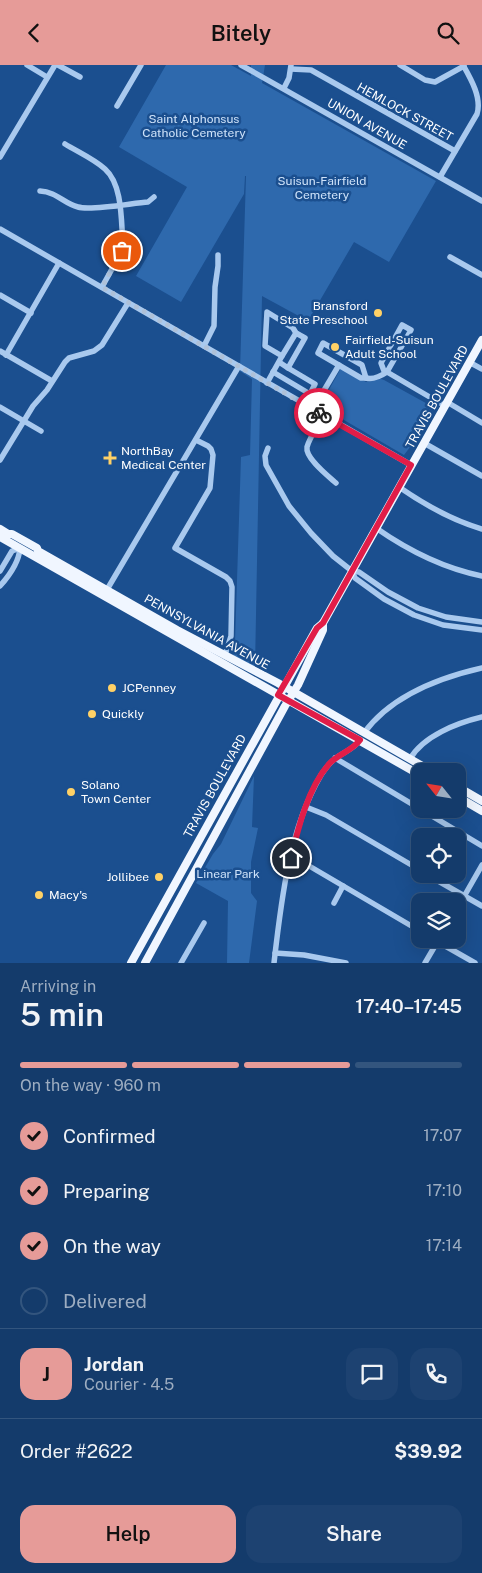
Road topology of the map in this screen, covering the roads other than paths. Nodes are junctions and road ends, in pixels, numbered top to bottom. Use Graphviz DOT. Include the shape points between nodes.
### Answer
graph roads {
  1 [pos="27,65"];
  2 [pos="56,65"];
  3 [pos="141,65"];
  4 [pos="241,65"];
  5 [pos="400,65"];
  6 [pos="464,65"];
  7 [pos="291,67"];
  8 [pos="47,77"];
  9 [pos="80,77"];
  10 [pos="284,89"];
  11 [pos="117,106"];
  12 [pos="65,145"];
  13 [pos="455,151"];
  14 [pos="0,157"];
  15 [pos="440,177"];
  16 [pos="40,191"];
  17 [pos="154,197"];
  18 [pos="482,201"];
  19 [pos="119,205"];
  20 [pos="0,229"];
  21 [pos="218,255"];
  22 [pos="450,257"];
  23 [pos="59,263"];
  24 [pos="482,275"];
  25 [pos="102,287"];
  26 [pos="0,295"];
  27 [pos="128,303"];
  28 [pos="31,313"];
  29 [pos="296,333"];
  30 [pos="482,339"];
  31 [pos="204,346"];
  32 [pos="0,351"];
  33 [pos="6,355"];
  34 [pos="282,356"];
  35 [pos="279,362"];
  36 [pos="470,362"];
  37 [pos="339,365"];
  38 [pos="239,366"];
  39 [pos="288,368"];
  40 [pos="482,369"];
  41 [pos="273,372"];
  42 [pos="387,373"];
  43 [pos="366,378"];
  44 [pos="52,381"];
  45 [pos="267,383"];
  46 [pos="446,404"];
  47 [pos="0,407"];
  48 [pos="313,409"];
  49 [pos="324,415"];
  50 [pos="24,421"];
  51 [pos="482,423"];
  52 [pos="41,431"];
  53 [pos="196,439"];
  54 [pos="424,443"];
  55 [pos="268,448"];
  56 [pos="0,460"];
  57 [pos="411,465"];
  58 [pos="482,476"];
  59 [pos="336,483"];
  60 [pos="399,487"];
  61 [pos="376,527"];
  62 [pos="0,529"];
  63 [pos="482,529"];
  64 [pos="4,535"];
  65 [pos="20,548"];
  66 [pos="38,551"];
  67 [pos="0,571"];
  68 [pos="352,571"];
  69 [pos="482,576"];
  70 [pos="0,586"];
  71 [pos="105,593"];
  72 [pos="482,622"];
  73 [pos="323,623"];
  74 [pos="482,630"];
  75 [pos="225,655"];
  76 [pos="482,667"];
  77 [pos="283,687"];
  78 [pos="293,692"];
  79 [pos="278,695"];
  80 [pos="288,700"];
  81 [pos="482,717"];
  82 [pos="362,737"];
  83 [pos="335,758"];
  84 [pos="410,759"];
  85 [pos="417,763"];
  86 [pos="411,769"];
  87 [pos="466,792"];
  88 [pos="482,801"];
  89 [pos="466,802"];
  90 [pos="306,807"];
  91 [pos="482,811"];
  92 [pos="482,846"];
  93 [pos="291,858"];
  94 [pos="411,865"];
  95 [pos="482,865"];
  96 [pos="442,883"];
  97 [pos="343,886"];
  98 [pos="459,893"];
  99 [pos="466,893"];
  100 [pos="466,897"];
  101 [pos="334,903"];
  102 [pos="482,906"];
  103 [pos="204,923"];
  104 [pos="411,926"];
  105 [pos="432,948"];
  106 [pos="450,948"];
  107 [pos="275,953"];
  108 [pos="131,963"];
  109 [pos="145,963"];
  110 [pos="181,963"];
  111 [pos="274,963"];
  112 [pos="346,963"];
  113 [pos="425,963"];
  114 [pos="475,963"];
  1 -- 8 [label="street"];
  2 -- 8 [label="street"];
  2 -- 9 [label="street"];
  3 -- 11 [label="street"];
  4 -- 10 [label="street, UNION AVENUE"];
  5 -- 6 [label="street" via="431,82"];
  6 -- 13 [label="street" via="478,96 479,108"];
  7 -- 10 [label="street"];
  7 -- 13 [label="street, HEMLOCK STREET" via="311,70"];
  8 -- 14 [label="street"];
  10 -- 15 [label="street, UNION AVENUE"];
  12 -- 19 [label="street" via="107,171 114,181"];
  13 -- 15 [label="street"];
  15 -- 18 [label="street, UNION AVENUE"];
  16 -- 19 [label="street" via="50,191 79,207"];
  17 -- 19 [label="street" via="148,202"];
  19 -- 25 [label="street" via="122,251"];
  20 -- 23 [label="street"];
  21 -- 31 [label="street" via="214,326"];
  22 -- 24 [label="street"];
  23 -- 25 [label="street"];
  23 -- 28 [label="street"];
  25 -- 27 [label="street"];
  26 -- 28 [label="street"];
  27 -- 31 [label="street"];
  27 -- 44 [label="street" via="102,345 87,354 69,358"];
  28 -- 33 [label="street"];
  29 -- 34 [label="street"];
  29 -- 34 [label="street" via="294,328 267,313 265,346"];
  29 -- 39 [label="street" via="305,338"];
  30 -- 36 [label="main road, TRAVIS BOULEVARD"];
  31 -- 38 [label="street"];
  32 -- 33 [label="street"];
  33 -- 44 [label="street"];
  34 -- 35 [label="street"];
  35 -- 39 [label="street"];
  35 -- 41 [label="street"];
  36 -- 40 [label="street"];
  36 -- 46 [label="main road, TRAVIS BOULEVARD"];
  37 -- 43 [label="street"];
  37 -- 43 [label="street" via="318,353 323,343 362,365"];
  37 -- 48 [label="street"];
  38 -- 45 [label="street"];
  38 -- 53 [label="street"];
  39 -- 41 [label="street" via="316,384 310,393"];
  41 -- 45 [label="street"];
  42 -- 42 [label="street" via="411,330 402,325 381,363"];
  42 -- 43 [label="street"];
  42 -- 46 [label="street"];
  44 -- 50 [label="street"];
  45 -- 48 [label="street"];
  46 -- 51 [label="street"];
  46 -- 54 [label="main road, TRAVIS BOULEVARD"];
  47 -- 50 [label="street"];
  48 -- 49 [label="street"];
  49 -- 57 [label="street"];
  49 -- 59 [label="street" via="310,440 307,453"];
  50 -- 52 [label="street"];
  50 -- 56 [label="street"];
  53 -- 71 [label="street"];
  53 -- 75 [label="street" via="210,448 213,455 210,488 175,548 230,581 231,636"];
  54 -- 57 [label="main road, TRAVIS BOULEVARD"];
  54 -- 58 [label="street"];
  55 -- 68 [label="street" via="266,465 289,506 333,556"];
  57 -- 60 [label="main road, TRAVIS BOULEVARD"];
  60 -- 61 [label="main road, TRAVIS BOULEVARD"];
  60 -- 63 [label="street" via="450,518"];
  61 -- 68 [label="main road, TRAVIS BOULEVARD"];
  61 -- 69 [label="street" via="396,542 434,562"];
  62 -- 64 [label="main road, PENNSYLVANIA AVENUE"];
  64 -- 65 [label="main road, PENNSYLVANIA AVENUE" via="18,542"];
  64 -- 66 [label="main road, PENNSYLVANIA AVENUE" via="12,534"];
  65 -- 66 [label="main road"];
  65 -- 67 [label="street" via="12,551"];
  65 -- 70 [label="street" via="20,556"];
  65 -- 71 [label="main road, PENNSYLVANIA AVENUE"];
  66 -- 71 [label="main road, PENNSYLVANIA AVENUE"];
  68 -- 72 [label="street" via="359,572 418,608 446,617"];
  68 -- 73 [label="main road, TRAVIS BOULEVARD"];
  68 -- 74 [label="street" via="355,579 414,615 443,625"];
  71 -- 75 [label="main road, PENNSYLVANIA AVENUE"];
  71 -- 79 [label="main road, PENNSYLVANIA AVENUE"];
  73 -- 77 [label="main road, TRAVIS BOULEVARD"];
  73 -- 78 [label="main road, TRAVIS BOULEVARD" via="323,630"];
  75 -- 77 [label="main road, PENNSYLVANIA AVENUE"];
  76 -- 82 [label="street" via="416,691 376,718"];
  77 -- 78 [label="main road, PENNSYLVANIA AVENUE"];
  77 -- 79 [label="main road, TRAVIS BOULEVARD"];
  78 -- 80 [label="main road, TRAVIS BOULEVARD"];
  78 -- 82 [label="main road, PENNSYLVANIA AVENUE"];
  79 -- 80 [label="main road, PENNSYLVANIA AVENUE"];
  79 -- 108 [label="main road, TRAVIS BOULEVARD"];
  80 -- 82 [label="main road, PENNSYLVANIA AVENUE"];
  80 -- 109 [label="main road, TRAVIS BOULEVARD"];
  81 -- 84 [label="street" via="440,733 419,746"];
  82 -- 83 [label="street" via="355,747"];
  82 -- 84 [label="main road, PENNSYLVANIA AVENUE"];
  82 -- 86 [label="main road, PENNSYLVANIA AVENUE"];
  83 -- 90 [label="street" via="321,776"];
  83 -- 92 [label="street"];
  84 -- 85 [label="main road, PENNSYLVANIA AVENUE"];
  87 -- 88 [label="main road"];
  89 -- 91 [label="main road"];
  90 -- 93 [label="street"];
  90 -- 94 [label="street" via="326,815"];
  93 -- 97 [label="street"];
  93 -- 107 [label="street"];
  95 -- 99 [label="street"];
  96 -- 98 [label="street"];
  97 -- 101 [label="street"];
  97 -- 104 [label="street"];
  100 -- 102 [label="street"];
  103 -- 110 [label="street"];
  105 -- 113 [label="street"];
  106 -- 114 [label="street"];
  107 -- 111 [label="street"];
  107 -- 112 [label="street"];
}
